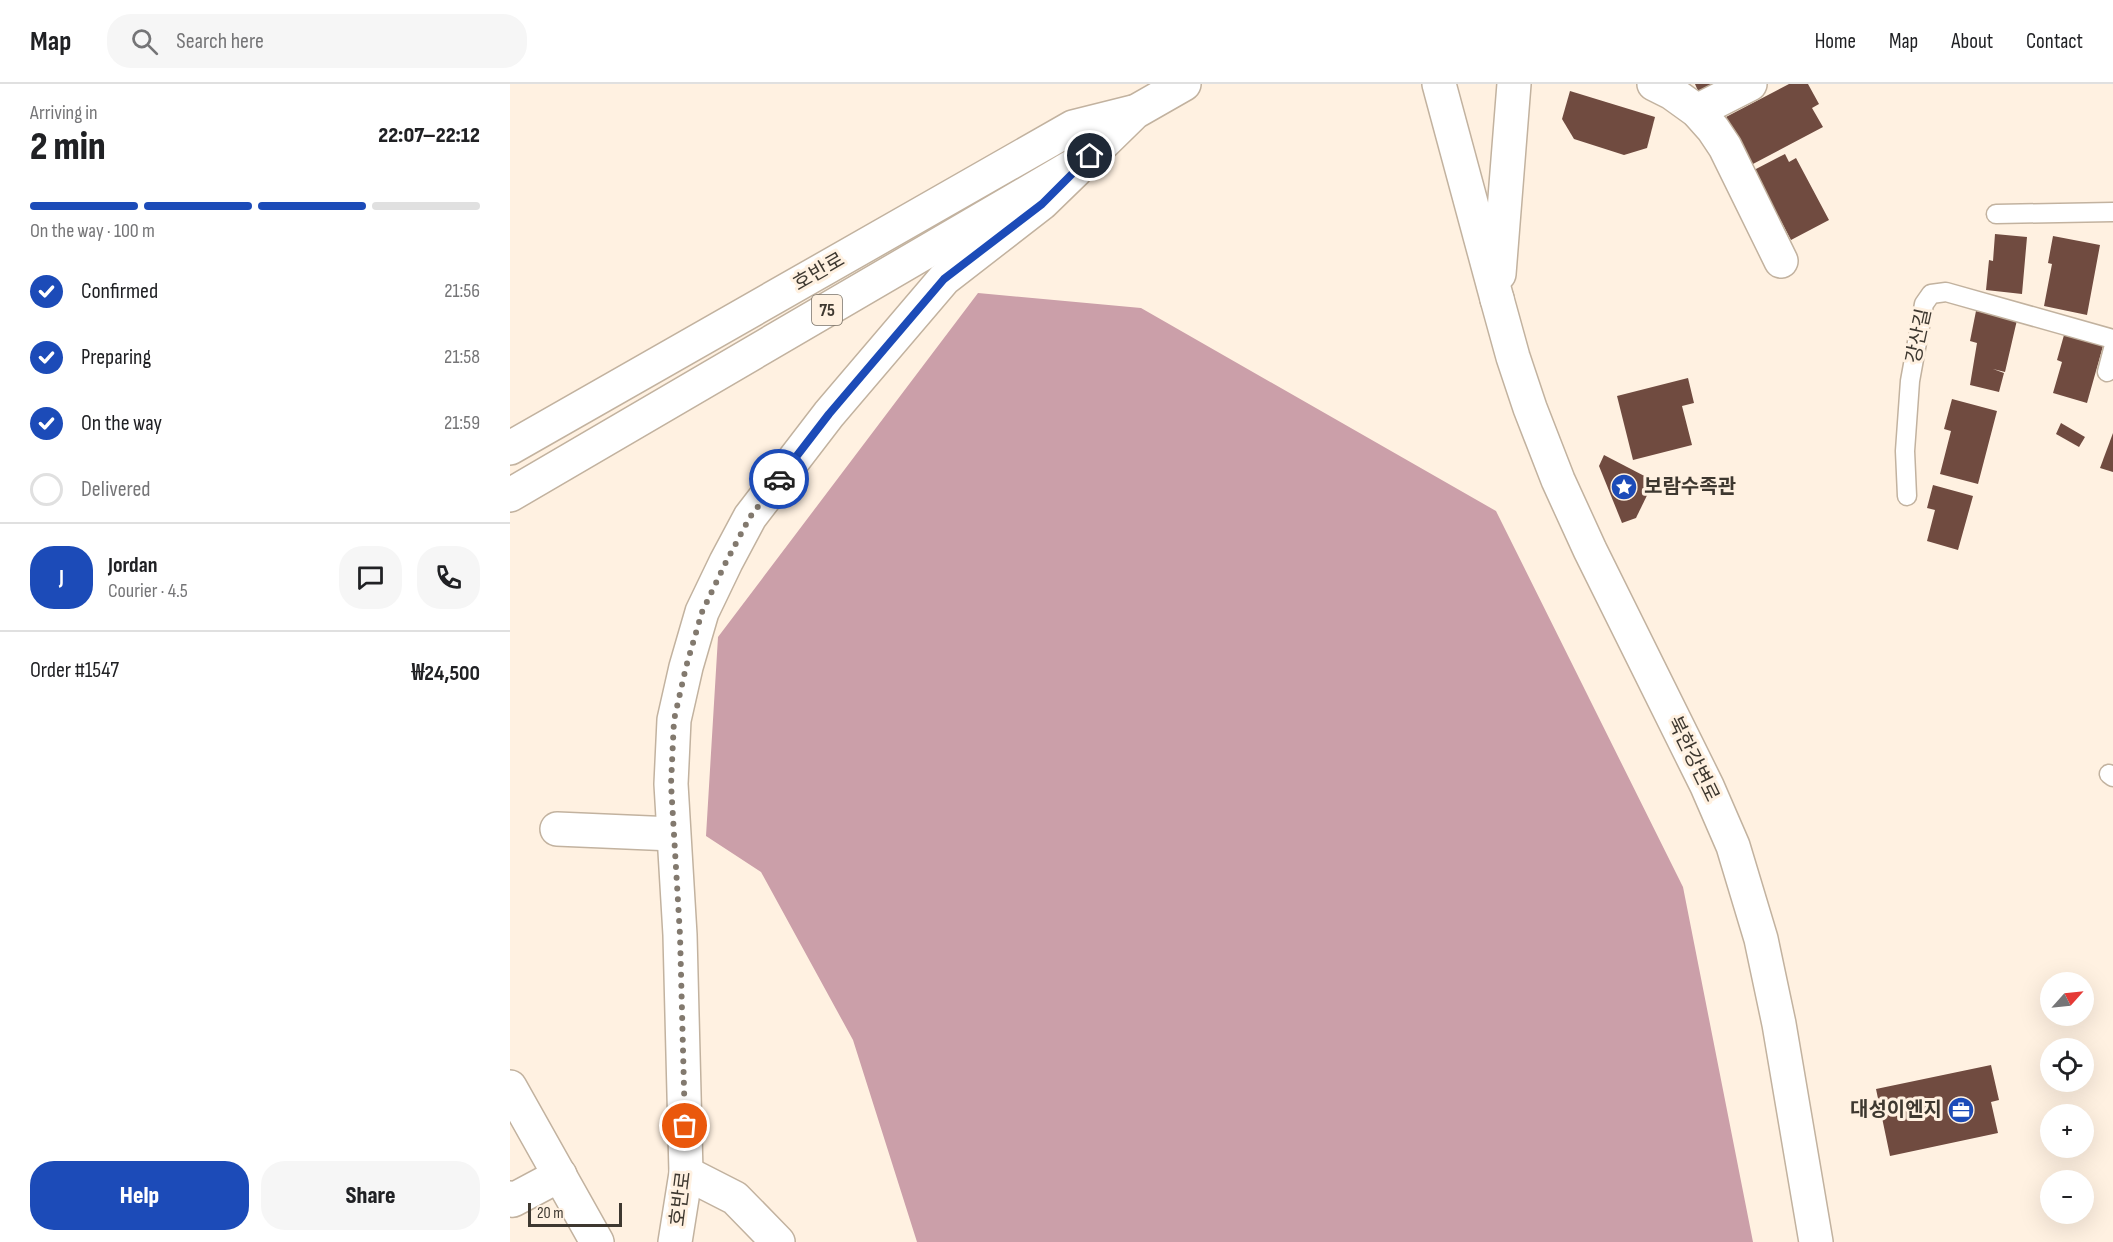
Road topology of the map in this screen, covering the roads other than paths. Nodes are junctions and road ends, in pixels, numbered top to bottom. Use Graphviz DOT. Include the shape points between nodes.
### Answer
graph roads {
  1 [pos="1184,84"];
  2 [pos="1439,84"];
  3 [pos="1514,84"];
  4 [pos="1654,84"];
  5 [pos="1750,84"];
  6 [pos="1697,111"];
  7 [pos="1135,112"];
  8 [pos="1090,156"];
  9 [pos="2113,212"];
  10 [pos="1996,214"];
  11 [pos="1781,261"];
  12 [pos="1497,299"];
  13 [pos="2113,339"];
  14 [pos="2113,349"];
  15 [pos="2107,372"];
  16 [pos="510,448"];
  17 [pos="510,495"];
  18 [pos="1907,496"];
  19 [pos="557,829"];
  20 [pos="673,834"];
  21 [pos="510,1088"];
  22 [pos="686,1173"];
  23 [pos="560,1175"];
  24 [pos="510,1198"];
  25 [pos="597,1242"];
  26 [pos="675,1242"];
  27 [pos="778,1242"];
  28 [pos="1816,1242"];
  1 -- 7 [label="main road, 호반로 / 75"];
  2 -- 12 [label="main road, 북한강변로"];
  3 -- 12 [label="main road"];
  4 -- 6 [label="main road"];
  5 -- 6 [label="main road"];
  6 -- 11 [label="main road" via="1725,147"];
  7 -- 8 [label="main road, 호반로 / 75"];
  7 -- 16 [label="main road, 호반로 / 75" via="1073,128"];
  8 -- 17 [label="main road, 호반로 / 75"];
  8 -- 20 [label="main road, 호반로" via="1042,204 944,279 829,414 750,517 702,612 686,667 674,720"];
  9 -- 10 [label="lane"];
  12 -- 28 [label="main road, 북한강변로" via="1530,408 1558,480 1733,846 1761,939 1779,1024"];
  13 -- 18 [label="lane, 강산길" via="1946,292 1931,294 1924,304 1910,381 1905,451"];
  14 -- 15 [label="lane"];
  19 -- 20 [label="main road"];
  20 -- 22 [label="main road, 호반로" via="680,935"];
  21 -- 23 [label="main road"];
  22 -- 26 [label="main road, 호반로"];
  22 -- 27 [label="main road" via="735,1198"];
  23 -- 24 [label="main road" via="513,1200"];
  23 -- 25 [label="main road"];
}
